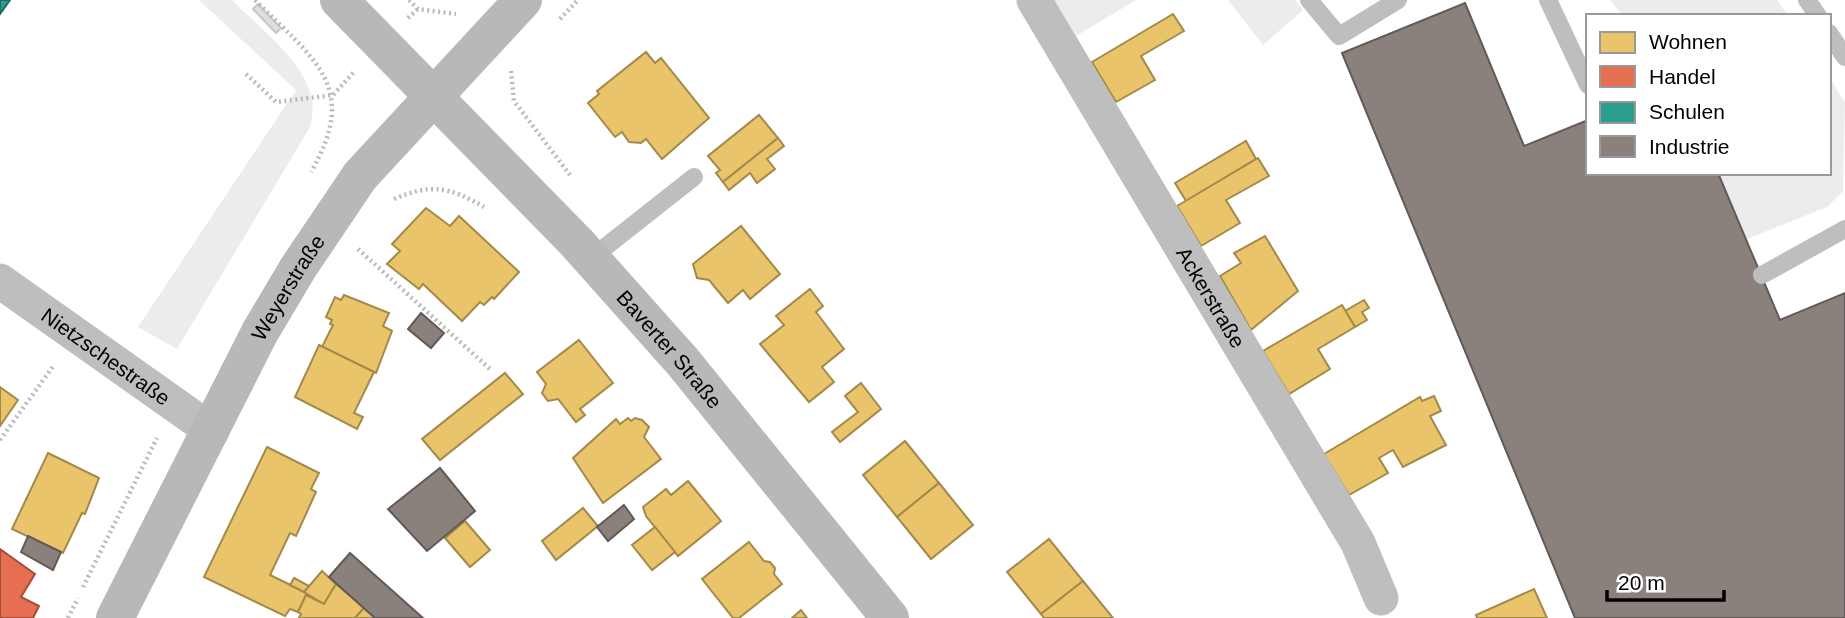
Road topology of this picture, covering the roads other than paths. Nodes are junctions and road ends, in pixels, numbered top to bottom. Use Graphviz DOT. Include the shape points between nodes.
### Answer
graph roads {
  1 [pos="339,0"];
  2 [pos="523,0"];
  3 [pos="1034,0"];
  4 [pos="1309,0"];
  5 [pos="1398,0"];
  6 [pos="1548,0"];
  7 [pos="1831,36"];
  8 [pos="1845,57"];
  9 [pos="1586,81"];
  10 [pos="434,94"];
  11 [pos="694,177"];
  12 [pos="1845,229"];
  13 [pos="590,259"];
  14 [pos="1762,275"];
  15 [pos="0,281"];
  16 [pos="212,431"];
  17 [pos="1381,598"];
  18 [pos="115,618"];
  19 [pos="890,618"];
  1 -- 10 [label="main road, Baverter Straße"];
  2 -- 10 [label="main road, Weyerstraße"];
  3 -- 17 [label="street, Ackerstraße" via="1358,544"];
  4 -- 5 [label="lane" via="1339,36"];
  6 -- 9 [label="lane"];
  7 -- 8 [label="lane"];
  10 -- 13 [label="main road, Baverter Straße"];
  10 -- 16 [label="main road, Weyerstraße" via="360,176 298,268 260,332"];
  11 -- 13 [label="lane"];
  12 -- 14 [label="lane"];
  13 -- 19 [label="main road, Baverter Straße" via="683,362"];
  15 -- 16 [label="street, Nietzschestraße"];
  16 -- 18 [label="main road, Weyerstraße"];
}
